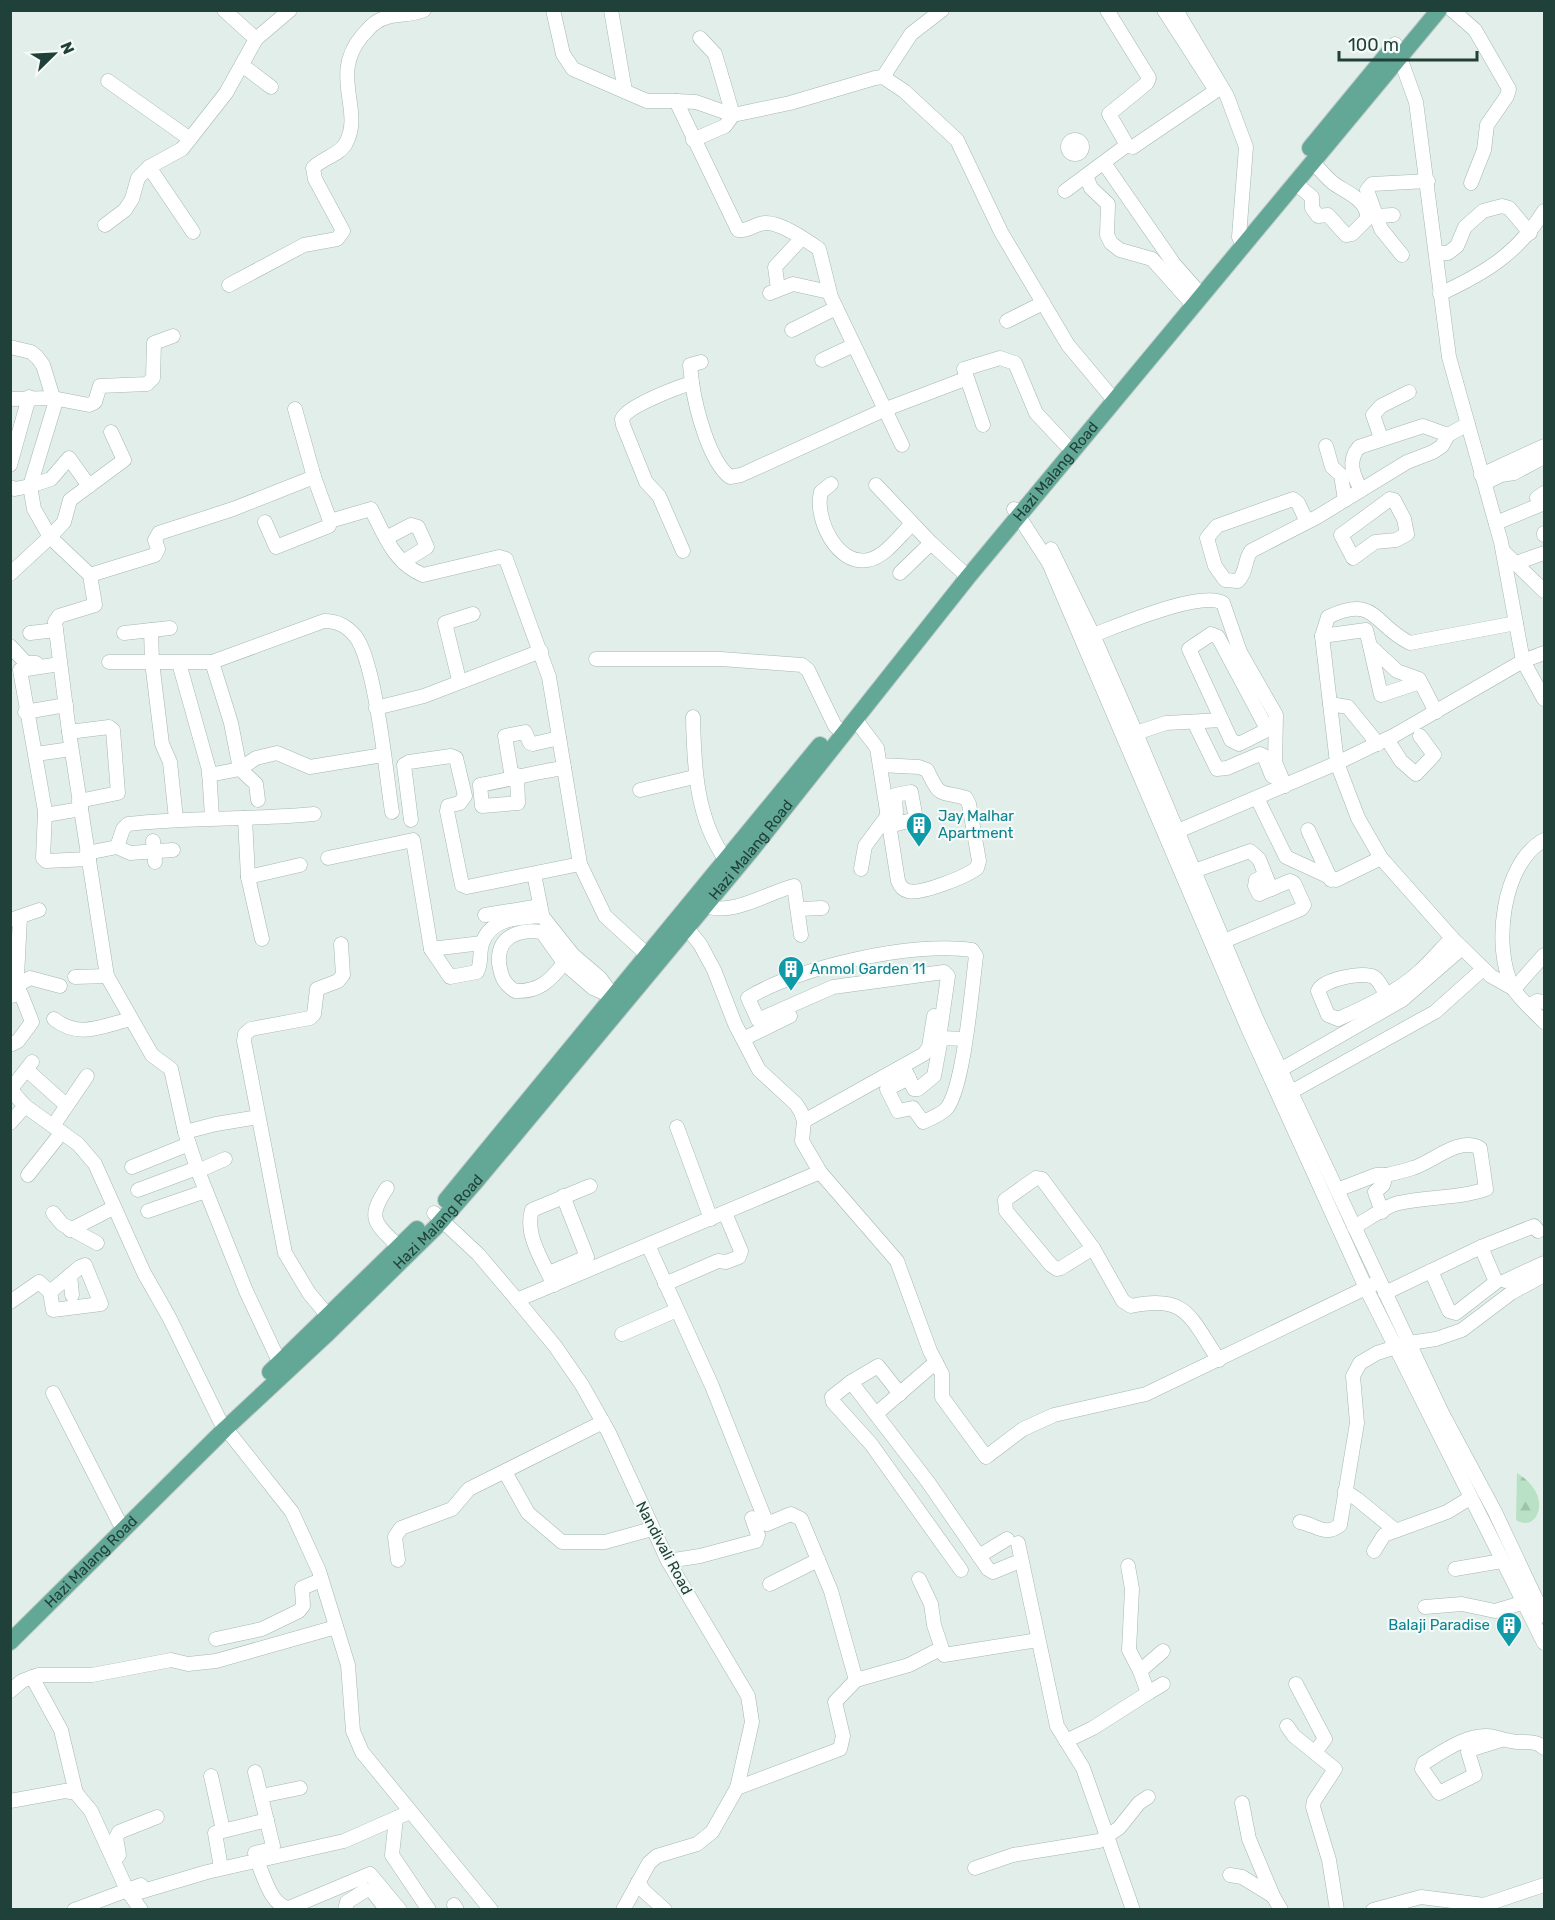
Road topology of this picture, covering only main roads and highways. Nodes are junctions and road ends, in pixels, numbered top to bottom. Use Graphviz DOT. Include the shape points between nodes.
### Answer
graph roads {
  1 [pos="1425,10"];
  2 [pos="1439,10"];
  3 [pos="1398,49"];
  4 [pos="1361,95"];
  5 [pos="1246,235"];
  6 [pos="1111,397"];
  7 [pos="1019,509"];
  8 [pos="965,575"];
  9 [pos="839,730"];
  10 [pos="682,922"];
  11 [pos="438,1217"];
  12 [pos="282,1369"];
  13 [pos="222,1425"];
  14 [pos="10,1629"];
  15 [pos="10,1642"];
  1 -- 3 [label="main road, Hazi Malang Road"];
  2 -- 3 [label="main road, Hazi Malang Road"];
  3 -- 4 [label="main road, Hazi Malang Road"];
  4 -- 5 [label="main road, Hazi Malang Road"];
  4 -- 5 [label="main road, Hazi Malang Road" via="1313,162"];
  5 -- 6 [label="main road, Hazi Malang Road"];
  6 -- 7 [label="main road, Hazi Malang Road"];
  6 -- 7 [label="main road, Hazi Malang Road" via="1065,444"];
  7 -- 8 [label="main road, Hazi Malang Road"];
  8 -- 9 [label="main road, Hazi Malang Road"];
  8 -- 9 [label="main road, Hazi Malang Road" via="855,719"];
  9 -- 10 [label="main road, Hazi Malang Road" via="726,860"];
  9 -- 10 [label="main road, Hazi Malang Road" via="705,906"];
  10 -- 11 [label="main road, Hazi Malang Road"];
  11 -- 12 [label="main road, Hazi Malang Road"];
  11 -- 12 [label="main road, Hazi Malang Road" via="399,1247 328,1316"];
  12 -- 13 [label="main road, Hazi Malang Road"];
  13 -- 14 [label="main road, Hazi Malang Road"];
  13 -- 15 [label="main road, Hazi Malang Road"];
}
